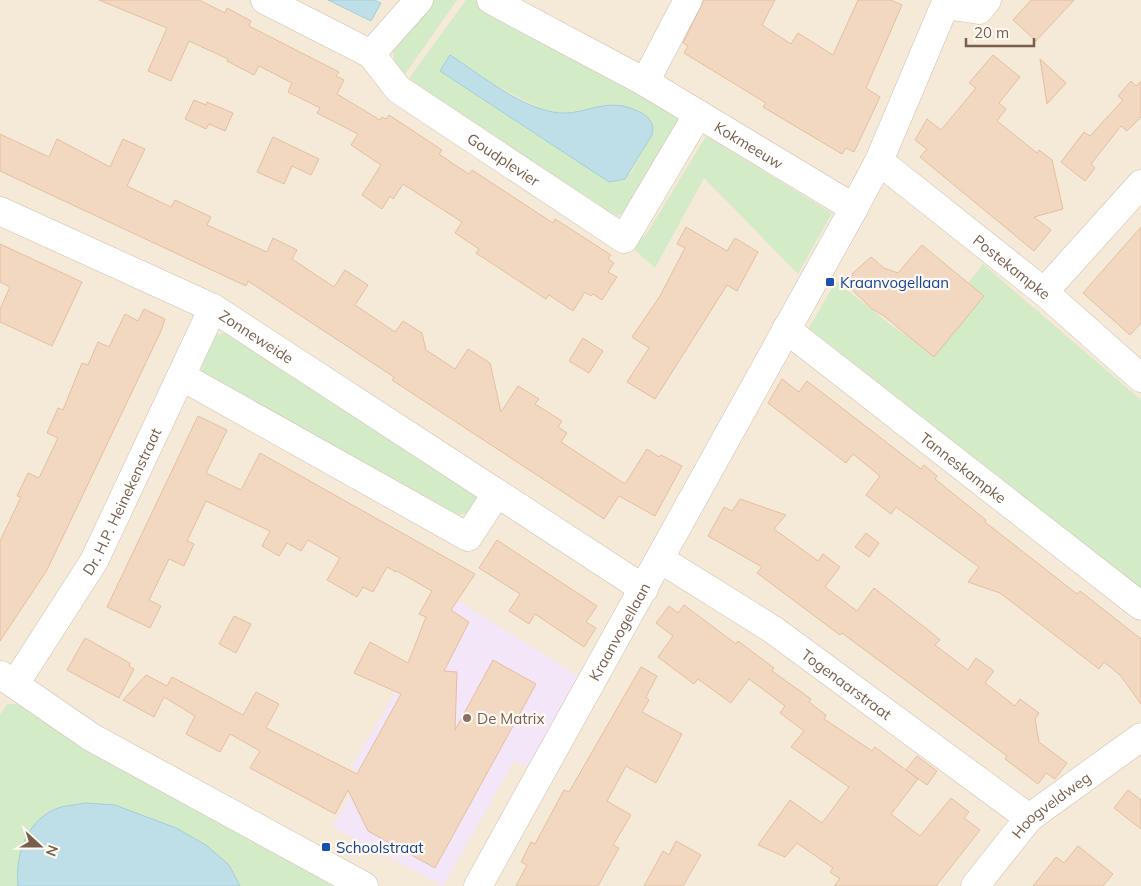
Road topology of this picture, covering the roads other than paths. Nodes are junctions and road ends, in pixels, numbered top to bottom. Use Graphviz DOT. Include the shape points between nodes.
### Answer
graph roads {
  1 [pos="265,0"];
  2 [pos="419,0"];
  3 [pos="491,0"];
  4 [pos="688,0"];
  5 [pos="987,0"];
  6 [pos="946,2"];
  7 [pos="371,54"];
  8 [pos="645,82"];
  9 [pos="698,114"];
  10 [pos="880,161"];
  11 [pos="1141,184"];
  12 [pos="854,208"];
  13 [pos="0,211"];
  14 [pos="1044,292"];
  15 [pos="213,308"];
  16 [pos="786,329"];
  17 [pos="181,376"];
  18 [pos="1141,378"];
  19 [pos="497,493"];
  20 [pos="660,559"];
  21 [pos="644,589"];
  22 [pos="1141,606"];
  23 [pos="8,679"];
  24 [pos="1141,737"];
  25 [pos="1029,818"];
  26 [pos="364,886"];
  27 [pos="478,886"];
  28 [pos="975,886"];
  1 -- 7 [label="street, Goudplevier"];
  2 -- 7 [label="street"];
  3 -- 8 [label="street"];
  4 -- 8 [label="street"];
  5 -- 6 [label="street" via="979,10"];
  6 -- 10 [label="street, Kraanvogellaan"];
  7 -- 9 [label="street, Goudplevier" via="398,89 624,239"];
  8 -- 9 [label="street, Kokmeeuw"];
  9 -- 12 [label="street, Kokmeeuw"];
  10 -- 12 [label="street, Kraanvogellaan"];
  10 -- 14 [label="street, Postekampke"];
  11 -- 14 [label="street"];
  12 -- 16 [label="street, Kraanvogellaan"];
  13 -- 15 [label="street, Zonneweide"];
  14 -- 18 [label="street, Postekampke"];
  15 -- 17 [label="street, Dr. H.P. Heinekenstraat"];
  15 -- 19 [label="street, Zonneweide"];
  16 -- 20 [label="street, Kraanvogellaan"];
  16 -- 22 [label="street, Tanneskampke"];
  17 -- 19 [label="street" via="468,537"];
  17 -- 23 [label="street, Dr. H.P. Heinekenstraat" via="94,562"];
  19 -- 21 [label="street, Zonneweide"];
  20 -- 21 [label="street, Kraanvogellaan"];
  20 -- 25 [label="street, Togenaarstraat" via="772,629"];
  21 -- 27 [label="street, Kraanvogellaan"];
  23 -- 26 [label="street" via="91,737"];
  24 -- 25 [label="street, Hoogveldweg"];
  25 -- 28 [label="street, Hoogveldweg"];
}
